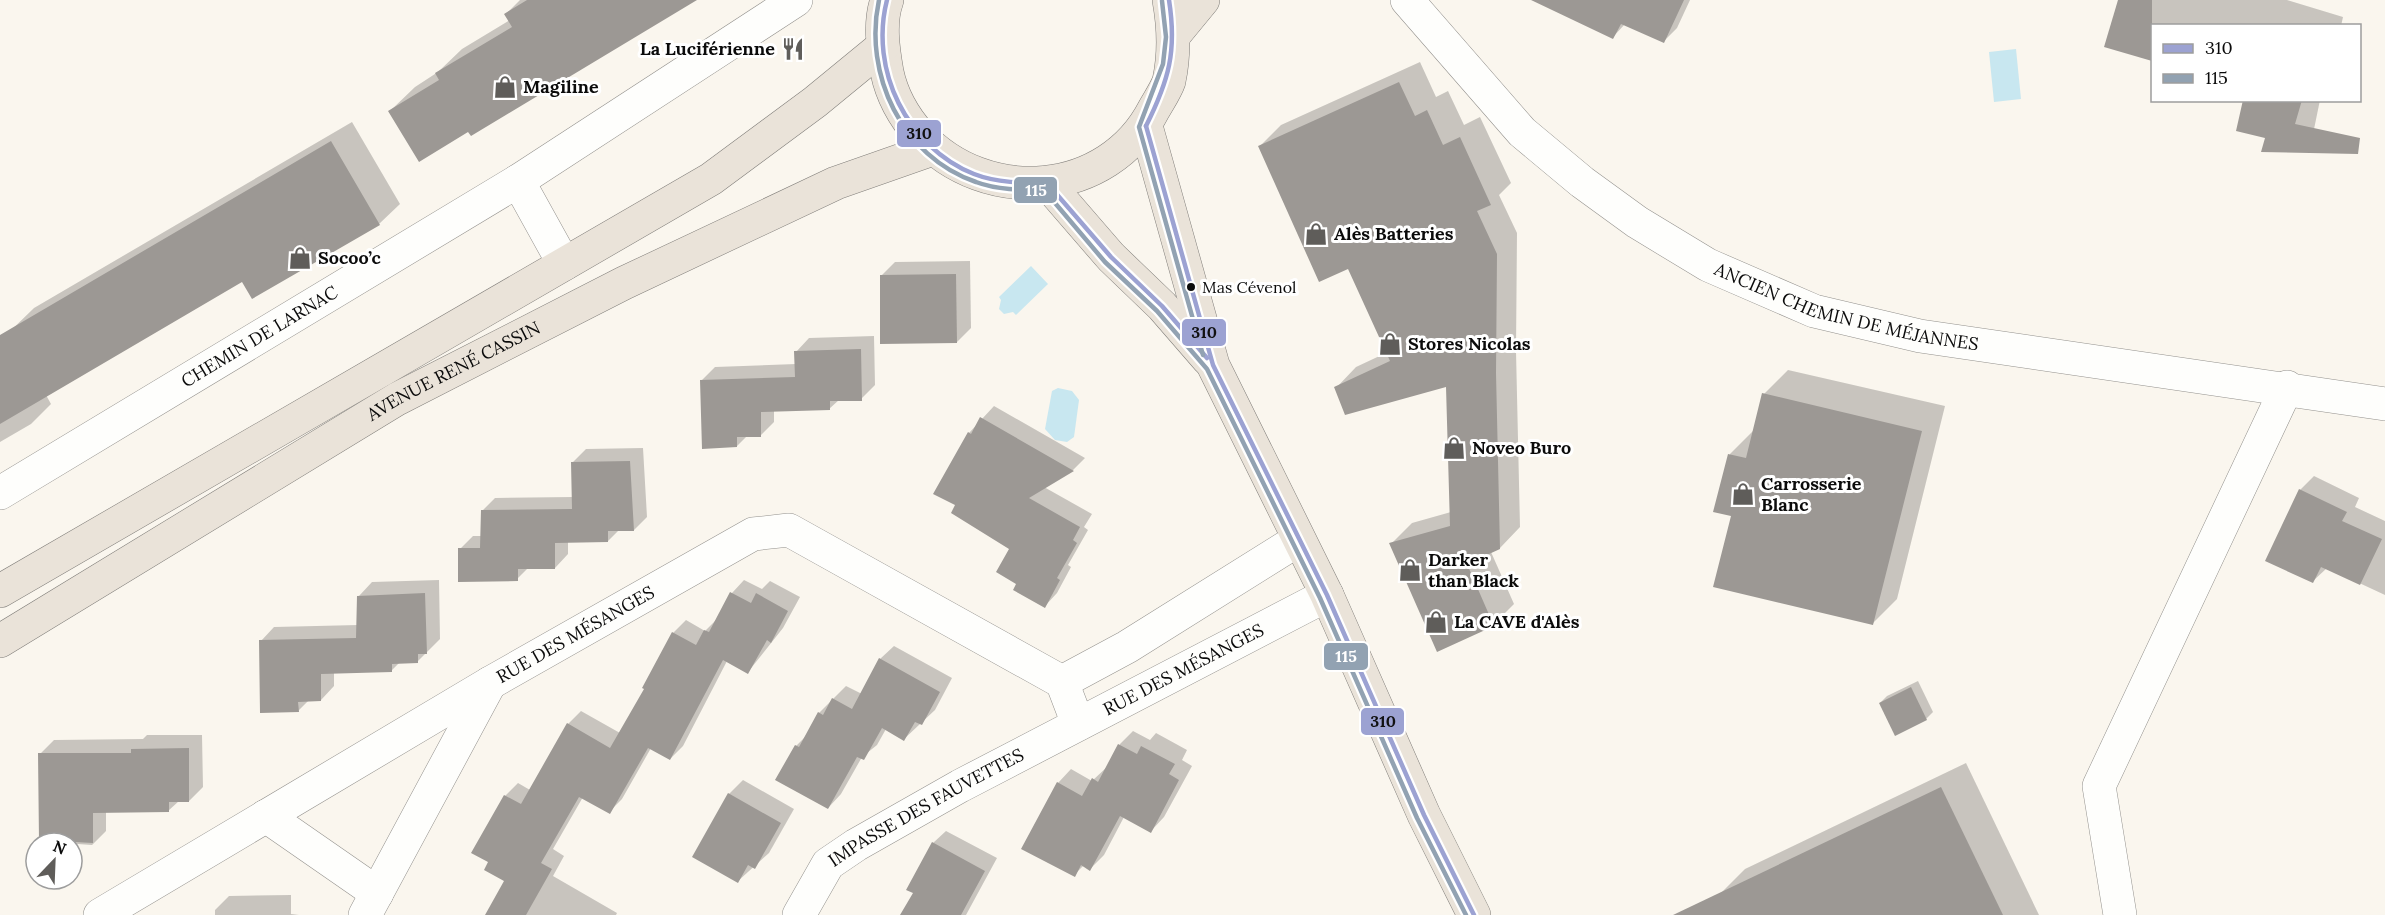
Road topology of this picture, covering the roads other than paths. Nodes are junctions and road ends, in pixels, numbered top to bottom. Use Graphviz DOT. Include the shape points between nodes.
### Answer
graph roads {
  1 [pos="796,0"];
  2 [pos="887,0"];
  3 [pos="1169,0"];
  4 [pos="1203,0"];
  5 [pos="1408,1"];
  6 [pos="1175,34"];
  7 [pos="882,47"];
  8 [pos="1146,126"];
  9 [pos="933,149"];
  10 [pos="518,181"];
  11 [pos="1047,183"];
  12 [pos="564,264"];
  13 [pos="1213,364"];
  14 [pos="2287,387"];
  15 [pos="2385,404"];
  16 [pos="0,493"];
  17 [pos="1298,540"];
  18 [pos="0,591"];
  19 [pos="1327,595"];
  20 [pos="0,640"];
  21 [pos="1062,682"];
  22 [pos="490,683"];
  23 [pos="1078,724"];
  24 [pos="266,816"];
  25 [pos="371,904"];
  26 [pos="100,915"];
  27 [pos="799,915"];
  28 [pos="1474,915"];
  29 [pos="2120,915"];
  1 -- 10 [label="street, CHEMIN DE LARNAC"];
  2 -- 7 [label="main road"];
  3 -- 6 [label="main road"];
  4 -- 6 [label="main road"];
  5 -- 14 [label="street, ANCIEN CHEMIN DE MÉJANNES" via="1522,132 1582,182 1637,222 1719,269 1814,311 1920,336"];
  6 -- 8 [label="main road" via="1168,83"];
  7 -- 9 [label="main road" via="890,85 903,112"];
  7 -- 12 [label="main road, AVENUE RENÉ CASSIN" via="711,179"];
  8 -- 11 [label="main road" via="1118,154 1084,174"];
  8 -- 13 [label="main road"];
  9 -- 11 [label="main road" via="967,171 1006,183"];
  9 -- 20 [label="main road, AVENUE RENÉ CASSIN" via="826,188 624,283 397,399"];
  10 -- 12 [label="street"];
  10 -- 16 [label="street, CHEMIN DE LARNAC"];
  11 -- 13 [label="main road"];
  12 -- 18 [label="main road, AVENUE RENÉ CASSIN"];
  13 -- 17 [label="main road"];
  14 -- 15 [label="street, ANCIEN CHEMIN DE MÉJANNES"];
  14 -- 29 [label="street" via="2099,786"];
  17 -- 19 [label="main road"];
  17 -- 21 [label="street" via="1126,647"];
  19 -- 23 [label="street, RUE DES MÉSANGES"];
  19 -- 28 [label="main road"];
  21 -- 22 [label="street, RUE DES MÉSANGES" via="789,530 753,534"];
  21 -- 23 [label="street, RUE DES MÉSANGES"];
  22 -- 24 [label="street, RUE DES MÉSANGES"];
  22 -- 25 [label="street"];
  23 -- 27 [label="street, IMPASSE DES FAUVETTES" via="960,786 828,864"];
  24 -- 25 [label="street"];
  24 -- 26 [label="street, RUE DES MÉSANGES"];
}
